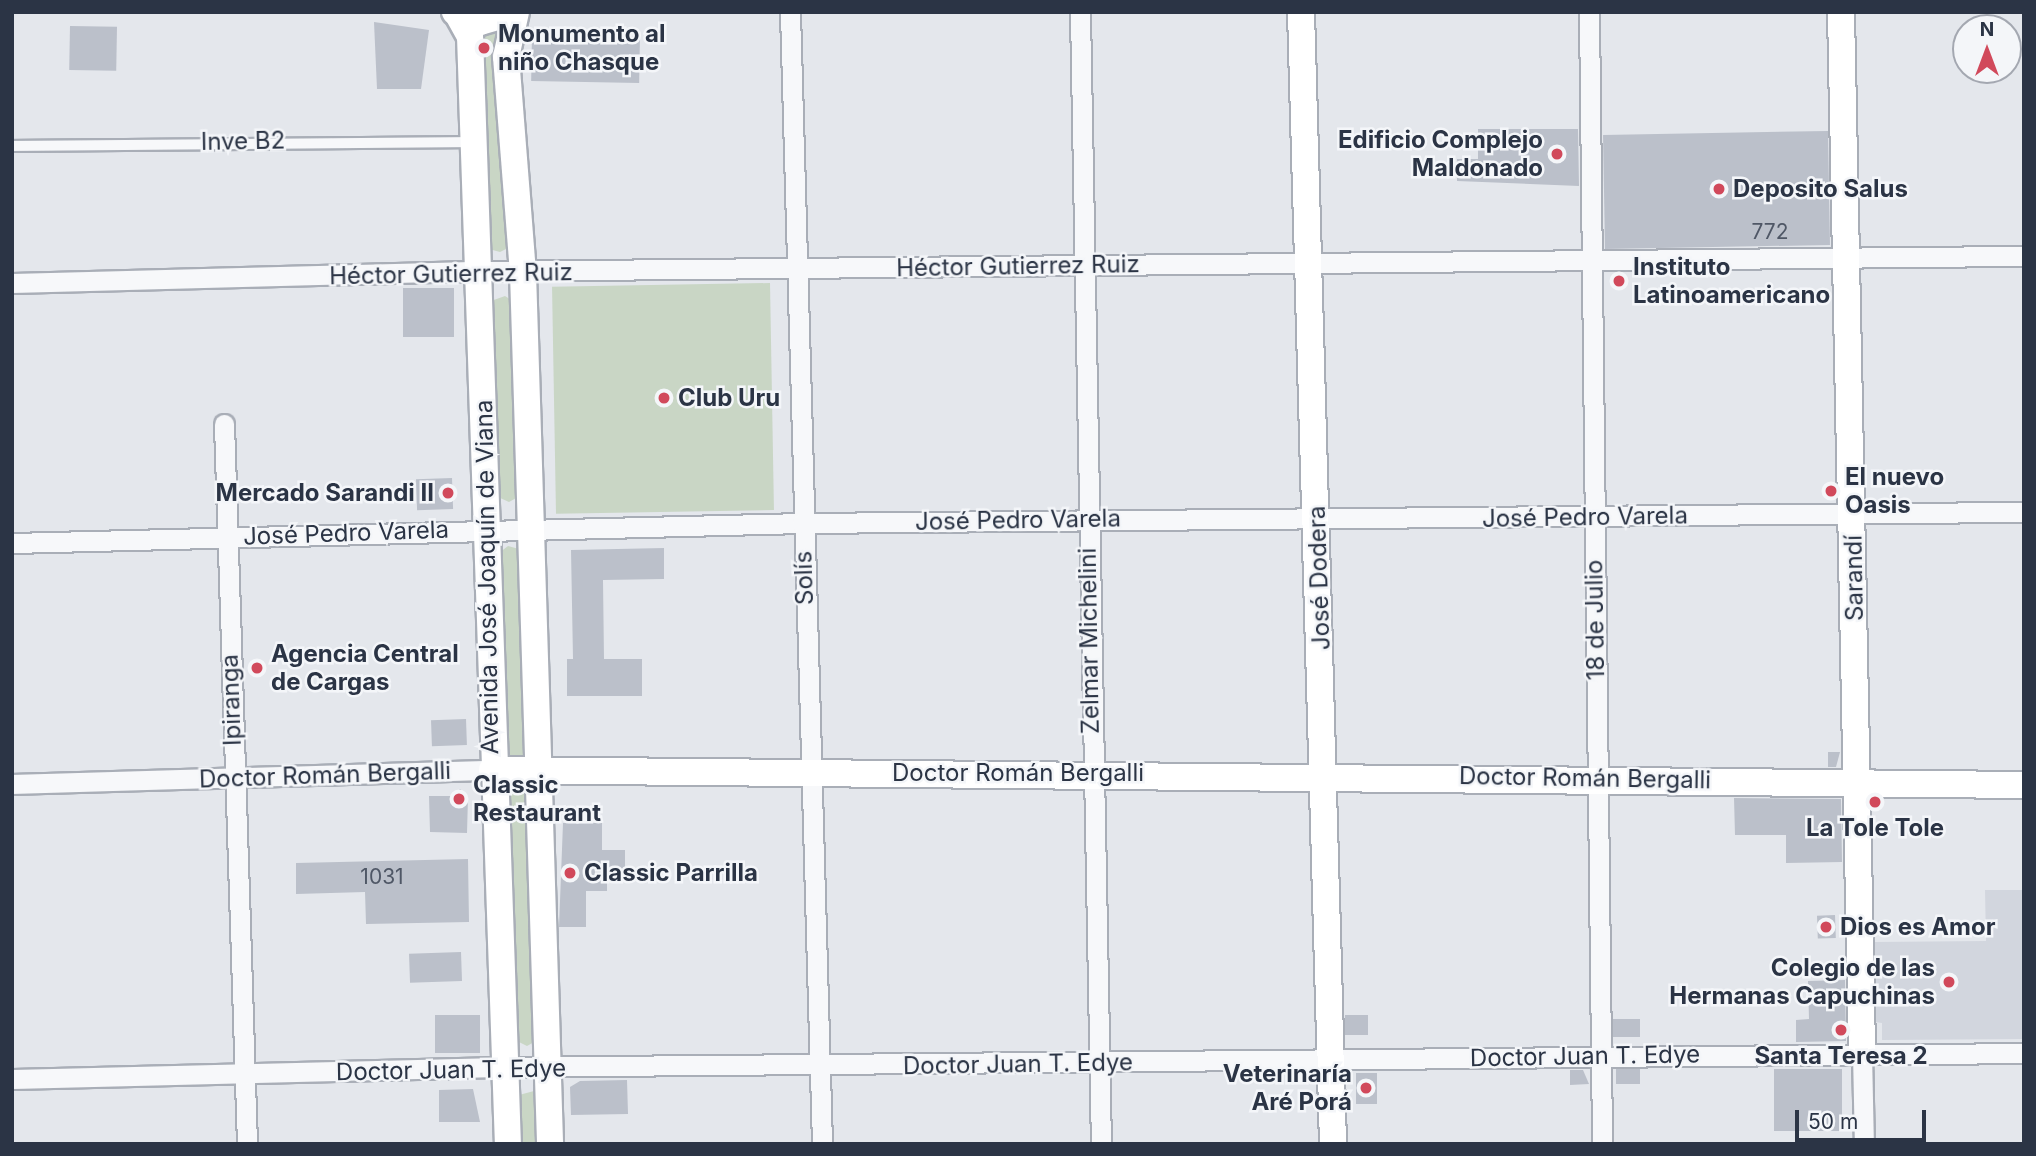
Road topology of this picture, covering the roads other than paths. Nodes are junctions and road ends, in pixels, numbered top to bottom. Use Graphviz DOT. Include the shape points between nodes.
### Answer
graph roads {
  1 [pos="515,12"];
  2 [pos="790,12"];
  3 [pos="1080,12"];
  4 [pos="1301,12"];
  5 [pos="1589,12"];
  6 [pos="1841,12"];
  7 [pos="456,13"];
  8 [pos="474,142"];
  9 [pos="12,146"];
  10 [pos="2024,256"];
  11 [pos="1847,259"];
  12 [pos="1593,260"];
  13 [pos="1310,261"];
  14 [pos="1084,265"];
  15 [pos="794,270"];
  16 [pos="481,271"];
  17 [pos="523,273"];
  18 [pos="12,283"];
  19 [pos="224,424"];
  20 [pos="2024,512"];
  21 [pos="1853,514"];
  22 [pos="1594,516"];
  23 [pos="1087,519"];
  24 [pos="1318,519"];
  25 [pos="802,523"];
  26 [pos="530,528"];
  27 [pos="486,530"];
  28 [pos="226,537"];
  29 [pos="12,542"];
  30 [pos="539,766"];
  31 [pos="492,770"];
  32 [pos="812,772"];
  33 [pos="1325,773"];
  34 [pos="1091,774"];
  35 [pos="234,778"];
  36 [pos="1598,778"];
  37 [pos="1856,782"];
  38 [pos="12,784"];
  39 [pos="2024,785"];
  40 [pos="1863,1052"];
  41 [pos="2024,1054"];
  42 [pos="1600,1057"];
  43 [pos="1331,1058"];
  44 [pos="1099,1063"];
  45 [pos="506,1067"];
  46 [pos="820,1067"];
  47 [pos="547,1068"];
  48 [pos="244,1073"];
  49 [pos="12,1079"];
  50 [pos="247,1144"];
  51 [pos="508,1144"];
  52 [pos="550,1144"];
  53 [pos="822,1144"];
  54 [pos="1101,1144"];
  55 [pos="1333,1144"];
  56 [pos="1602,1144"];
  57 [pos="1864,1144"];
  1 -- 7 [label="street" via="480,22"];
  1 -- 17 [label="street, Avenida José Joaquín de Viana" via="506,57"];
  2 -- 15 [label="street, Solís"];
  3 -- 14 [label="street, Zelmar Michelini"];
  4 -- 13 [label="street, José Dodera"];
  5 -- 12 [label="street, 18 de Julio"];
  6 -- 11 [label="street, Sarandí"];
  7 -- 8 [label="street, Avenida José Joaquín de Viana" via="470,36"];
  8 -- 9 [label="lane, Inve B2"];
  8 -- 16 [label="street, Avenida José Joaquín de Viana"];
  10 -- 11 [label="street, Héctor Gutierrez Ruiz"];
  11 -- 12 [label="street, Héctor Gutierrez Ruiz"];
  11 -- 21 [label="street, Sarandí"];
  12 -- 13 [label="street, Héctor Gutierrez Ruiz"];
  12 -- 22 [label="street, 18 de Julio"];
  13 -- 14 [label="street, Héctor Gutierrez Ruiz"];
  13 -- 24 [label="street, José Dodera"];
  14 -- 15 [label="street, Héctor Gutierrez Ruiz"];
  14 -- 23 [label="street, Zelmar Michelini"];
  15 -- 17 [label="street, Héctor Gutierrez Ruiz"];
  15 -- 25 [label="street, Solís"];
  16 -- 17 [label="street, Héctor Gutierrez Ruiz"];
  16 -- 18 [label="street, Héctor Gutierrez Ruiz"];
  16 -- 27 [label="street, Avenida José Joaquín de Viana"];
  17 -- 26 [label="street, Avenida José Joaquín de Viana"];
  19 -- 28 [label="street, Ipiranga"];
  20 -- 21 [label="street, José Pedro Varela"];
  21 -- 22 [label="street, José Pedro Varela"];
  21 -- 37 [label="street, Sarandí"];
  22 -- 24 [label="street, José Pedro Varela"];
  22 -- 36 [label="street, 18 de Julio"];
  23 -- 24 [label="street, José Pedro Varela"];
  23 -- 25 [label="street, José Pedro Varela"];
  23 -- 34 [label="street, Zelmar Michelini"];
  24 -- 33 [label="street, José Dodera"];
  25 -- 26 [label="street, José Pedro Varela"];
  25 -- 32 [label="street, Solís"];
  26 -- 27 [label="street, José Pedro Varela"];
  26 -- 30 [label="street, Avenida José Joaquín de Viana"];
  27 -- 28 [label="street, José Pedro Varela"];
  27 -- 31 [label="street, Avenida José Joaquín de Viana"];
  28 -- 29 [label="street, José Pedro Varela"];
  28 -- 35 [label="street, Ipiranga"];
  30 -- 31 [label="street, Doctor Román Bergalli"];
  30 -- 32 [label="street, Doctor Román Bergalli"];
  30 -- 47 [label="street, Avenida José Joaquín de Viana"];
  31 -- 35 [label="street, Doctor Román Bergalli"];
  31 -- 45 [label="street, Avenida José Joaquín de Viana"];
  32 -- 34 [label="street, Doctor Román Bergalli"];
  32 -- 46 [label="street, Solís"];
  33 -- 34 [label="street, Doctor Román Bergalli"];
  33 -- 36 [label="street, Doctor Román Bergalli"];
  33 -- 43 [label="street, José Dodera"];
  34 -- 44 [label="street, Zelmar Michelini"];
  35 -- 38 [label="street, Doctor Román Bergalli"];
  35 -- 48 [label="street, Ipiranga"];
  36 -- 37 [label="street, Doctor Román Bergalli"];
  36 -- 42 [label="street, 18 de Julio"];
  37 -- 39 [label="street, Doctor Román Bergalli"];
  37 -- 40 [label="street, Sarandí"];
  40 -- 41 [label="street, Doctor Juan T. Edye"];
  40 -- 42 [label="street, Doctor Juan T. Edye"];
  40 -- 57 [label="street, Sarandí"];
  42 -- 43 [label="street, Doctor Juan T. Edye"];
  42 -- 56 [label="street, 18 de Julio"];
  43 -- 44 [label="street, Doctor Juan T. Edye"];
  43 -- 55 [label="street, José Dodera"];
  44 -- 46 [label="street, Doctor Juan T. Edye"];
  44 -- 54 [label="street, Zelmar Michelini"];
  45 -- 47 [label="street, Doctor Juan T. Edye"];
  45 -- 48 [label="street, Doctor Juan T. Edye"];
  45 -- 51 [label="street, Avenida José Joaquín de Viana"];
  46 -- 47 [label="street, Doctor Juan T. Edye"];
  46 -- 53 [label="street, Solís"];
  47 -- 52 [label="street, Avenida José Joaquín de Viana"];
  48 -- 49 [label="street, Doctor Juan T. Edye"];
  48 -- 50 [label="street, Ipiranga"];
}
